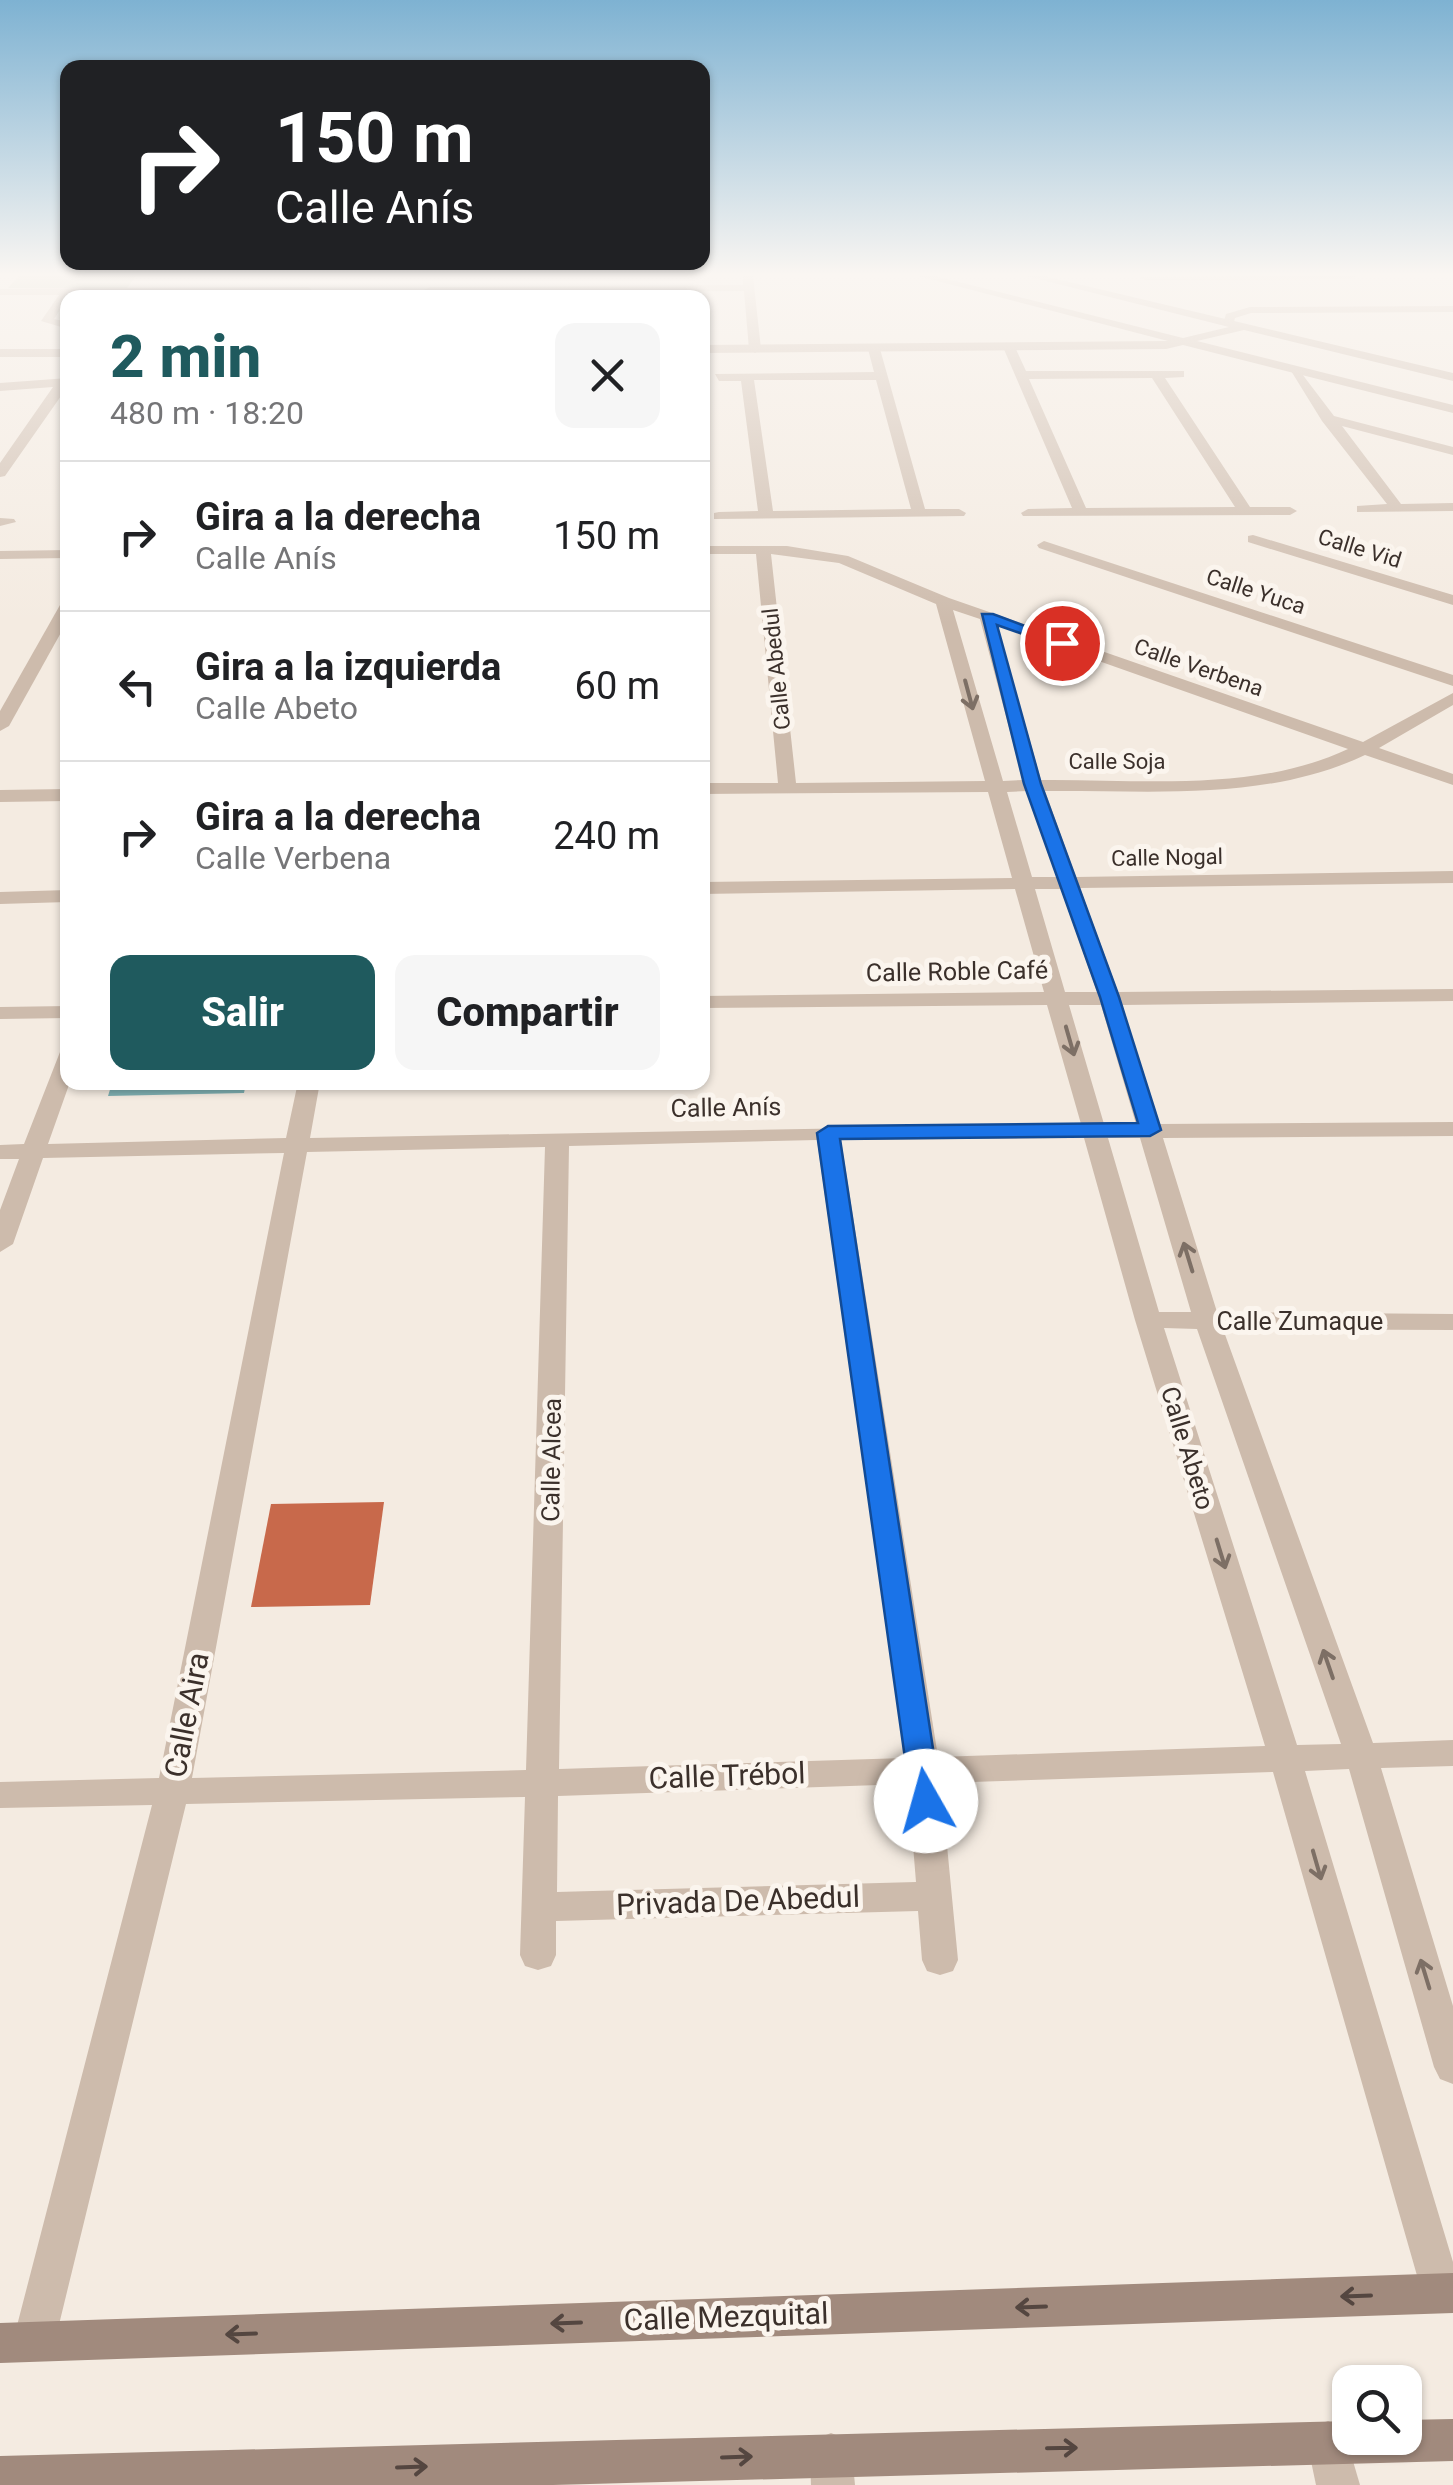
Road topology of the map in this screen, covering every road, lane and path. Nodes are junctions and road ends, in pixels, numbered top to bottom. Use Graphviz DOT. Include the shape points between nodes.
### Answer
graph roads {
  1 [pos="58,392"];
  2 [pos="750,392"];
  3 [pos="887,392"];
  4 [pos="1028,392"];
  5 [pos="1168,392"];
  6 [pos="1309,392"];
  7 [pos="1386,392"];
  8 [pos="1453,409"];
  9 [pos="1327,418"];
  10 [pos="1453,451"];
  11 [pos="0,473"];
  12 [pos="1453,507"];
  13 [pos="1397,508"];
  14 [pos="1362,509"];
  15 [pos="1245,511"];
  16 [pos="1290,511"];
  17 [pos="959,512"];
  18 [pos="1082,512"];
  19 [pos="918,513"];
  20 [pos="1028,513"];
  21 [pos="766,515"];
  22 [pos="719,516"];
  23 [pos="1253,539"];
  24 [pos="1044,545"];
  25 [pos="763,549"];
  26 [pos="710,550"];
  27 [pos="60,554"];
  28 [pos="0,556"];
  29 [pos="1453,600"];
  30 [pos="944,601"];
  31 [pos="988,617"];
  32 [pos="60,619"];
  33 [pos="1453,680"];
  34 [pos="1453,698"];
  35 [pos="0,726"];
  36 [pos="1362,749"];
  37 [pos="1453,780"];
  38 [pos="994,784"];
  39 [pos="1033,784"];
  40 [pos="788,789"];
  41 [pos="710,790"];
  42 [pos="60,795"];
  43 [pos="0,796"];
  44 [pos="1453,877"];
  45 [pos="1025,884"];
  46 [pos="1070,884"];
  47 [pos="710,888"];
  48 [pos="60,896"];
  49 [pos="0,898"];
  50 [pos="1453,995"];
  51 [pos="1109,997"];
  52 [pos="1058,998"];
  53 [pos="710,1002"];
  54 [pos="60,1012"];
  55 [pos="0,1014"];
  56 [pos="60,1080"];
  57 [pos="307,1090"];
  58 [pos="1453,1129"];
  59 [pos="1150,1130"];
  60 [pos="1096,1131"];
  61 [pos="828,1133"];
  62 [pos="557,1138"];
  63 [pos="295,1148"];
  64 [pos="35,1151"];
  65 [pos="0,1152"];
  66 [pos="0,1244"];
  67 [pos="1148,1320"];
  68 [pos="1208,1321"];
  69 [pos="1453,1322"];
  70 [pos="1453,1754"];
  71 [pos="1360,1756"];
  72 [pos="1285,1758"];
  73 [pos="923,1769"];
  74 [pos="544,1783"];
  75 [pos="173,1789"];
  76 [pos="0,1795"];
  77 [pos="934,1896"];
  78 [pos="541,1907"];
  79 [pos="538,1955"];
  80 [pos="940,1960"];
  81 [pos="1453,2067"];
  82 [pos="1447,2293"];
  83 [pos="17,2342"];
  84 [pos="1453,2440"];
  85 [pos="1328,2442"];
  86 [pos="832,2469"];
  87 [pos="357,2477"];
  88 [pos="0,2478"];
  89 [pos="1338,2485"];
  1 -- 11 [label="street"];
  2 -- 21 [label="street"];
  3 -- 19 [label="street"];
  4 -- 18 [label="street"];
  5 -- 15 [label="street"];
  6 -- 9 [label="street"];
  7 -- 8 [label="street"];
  9 -- 10 [label="street"];
  9 -- 13 [label="street"];
  12 -- 13 [label="street"];
  13 -- 14 [label="street"];
  15 -- 16 [label="street"];
  15 -- 18 [label="street"];
  17 -- 19 [label="street"];
  18 -- 20 [label="street"];
  19 -- 21 [label="street"];
  21 -- 22 [label="street"];
  23 -- 29 [label="street, Calle Vid"];
  24 -- 33 [label="street, Calle Yuca"];
  25 -- 26 [label="street, Calle Verbena"];
  25 -- 30 [label="street, Calle Verbena" via="818,553"];
  25 -- 40 [label="street, Calle Abedul"];
  27 -- 28 [label="street"];
  30 -- 31 [label="street, Calle Verbena"];
  30 -- 38 [label="street, Calle Abeto, one-way"];
  31 -- 36 [label="street, Calle Verbena"];
  31 -- 39 [label="street"];
  32 -- 35 [label="street"];
  34 -- 36 [label="street, Calle Soja"];
  36 -- 37 [label="street, Calle Verbena"];
  36 -- 39 [label="street, Calle Soja" via="1306,772 1234,782"];
  38 -- 39 [label="street, Calle Soja"];
  38 -- 40 [label="street, Calle Soja"];
  38 -- 45 [label="street, Calle Abeto"];
  39 -- 46 [label="street"];
  40 -- 41 [label="street, Calle Soja"];
  42 -- 43 [label="street"];
  44 -- 46 [label="street, Calle Nogal"];
  45 -- 46 [label="street, Calle Nogal"];
  45 -- 47 [label="street, Calle Nogal"];
  45 -- 52 [label="street, Calle Abeto"];
  46 -- 51 [label="street"];
  48 -- 49 [label="street"];
  50 -- 51 [label="street, Calle Roble Café"];
  51 -- 52 [label="street, Calle Roble Café"];
  51 -- 59 [label="street"];
  52 -- 53 [label="street, Calle Roble Café"];
  52 -- 60 [label="street, Calle Abeto, one-way"];
  54 -- 55 [label="street"];
  56 -- 64 [label="street"];
  57 -- 63 [label="street, Calle Aira"];
  58 -- 59 [label="street, Calle Anís"];
  59 -- 60 [label="street, Calle Anís"];
  68 -- 59 [label="street, one-way"];
  60 -- 61 [label="street, Calle Anís"];
  60 -- 67 [label="street, Calle Abeto"];
  61 -- 62 [label="street, Calle Anís"];
  61 -- 73 [label="street"];
  62 -- 63 [label="street, Calle Anís"];
  62 -- 74 [label="street, Calle Alcea"];
  63 -- 64 [label="street, Calle Anís"];
  63 -- 75 [label="street, Calle Aira"];
  64 -- 65 [label="street, Calle Anís"];
  64 -- 66 [label="street"];
  67 -- 68 [label="street, Calle Zumaque"];
  67 -- 72 [label="street, Calle Abeto, one-way"];
  68 -- 69 [label="street, Calle Zumaque"];
  71 -- 68 [label="street, one-way"];
  70 -- 71 [label="street, Calle Trébol"];
  71 -- 72 [label="street, Calle Trébol"];
  81 -- 71 [label="street, one-way"];
  72 -- 73 [label="street, Calle Trébol"];
  72 -- 82 [label="street, Calle Abeto, one-way"];
  73 -- 74 [label="street, Calle Trébol"];
  73 -- 77 [label="street"];
  74 -- 75 [label="street, Calle Trébol"];
  74 -- 78 [label="street"];
  75 -- 76 [label="street, Calle Trébol"];
  75 -- 83 [label="street, Calle Aira"];
  77 -- 78 [label="street, Privada De Abedul"];
  77 -- 80 [label="street"];
  78 -- 79 [label="street"];
  82 -- 83 [label="main road, Calle Mezquital, one-way"];
  84 -- 85 [label="main road"];
  86 -- 85 [label="main road, one-way"];
  85 -- 89 [label="street"];
  87 -- 86 [label="main road, one-way"];
  87 -- 88 [label="main road"];
}
